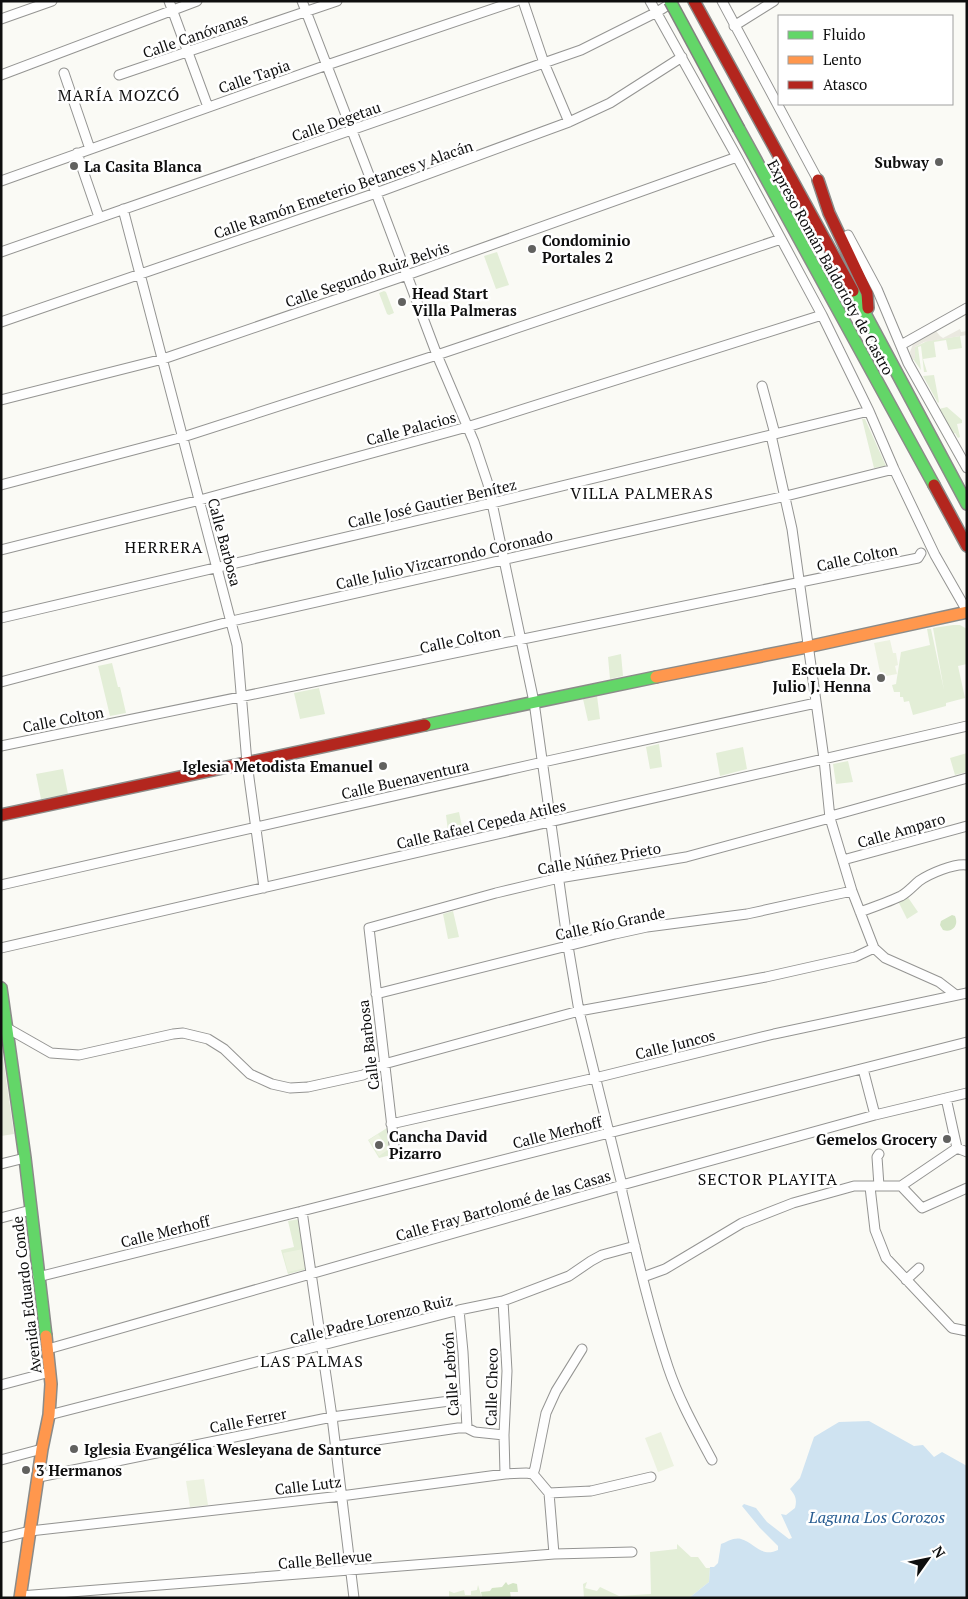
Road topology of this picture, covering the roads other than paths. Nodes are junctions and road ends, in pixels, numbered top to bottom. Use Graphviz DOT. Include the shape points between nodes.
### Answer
graph roads {
  1 [pos="52,1"];
  2 [pos="197,1"];
  3 [pos="302,1"];
  4 [pos="337,1"];
  5 [pos="516,1"];
  6 [pos="523,1"];
  7 [pos="650,1"];
  8 [pos="672,1"];
  9 [pos="694,1"];
  10 [pos="722,1"];
  11 [pos="774,1"];
  12 [pos="171,6"];
  13 [pos="306,12"];
  14 [pos="656,12"];
  15 [pos="1,19"];
  16 [pos="734,26"];
  17 [pos="188,52"];
  18 [pos="682,58"];
  19 [pos="544,63"];
  20 [pos="327,65"];
  21 [pos="64,73"];
  22 [pos="1,75"];
  23 [pos="119,75"];
  24 [pos="208,107"];
  25 [pos="569,122"];
  26 [pos="352,130"];
  27 [pos="90,148"];
  28 [pos="77,153"];
  29 [pos="737,157"];
  30 [pos="818,180"];
  31 [pos="1,181"];
  32 [pos="376,193"];
  33 [pos="123,209"];
  34 [pos="99,217"];
  35 [pos="781,238"];
  36 [pos="1,252"];
  37 [pos="141,274"];
  38 [pos="407,276"];
  39 [pos="967,308"];
  40 [pos="822,315"];
  41 [pos="869,320"];
  42 [pos="1,322"];
  43 [pos="901,345"];
  44 [pos="437,355"];
  45 [pos="163,359"];
  46 [pos="762,386"];
  47 [pos="1,400"];
  48 [pos="869,411"];
  49 [pos="467,426"];
  50 [pos="773,435"];
  51 [pos="184,437"];
  52 [pos="967,468"];
  53 [pos="894,469"];
  54 [pos="1,485"];
  55 [pos="786,496"];
  56 [pos="200,500"];
  57 [pos="492,503"];
  58 [pos="967,504"];
  59 [pos="967,546"];
  60 [pos="1,550"];
  61 [pos="921,554"];
  62 [pos="503,560"];
  63 [pos="218,568"];
  64 [pos="800,583"];
  65 [pos="967,612"];
  66 [pos="1,618"];
  67 [pos="232,621"];
  68 [pos="521,640"];
  69 [pos="807,647"];
  70 [pos="1,682"];
  71 [pos="242,697"];
  72 [pos="534,702"];
  73 [pos="816,703"];
  74 [pos="967,726"];
  75 [pos="1,746"];
  76 [pos="824,759"];
  77 [pos="543,762"];
  78 [pos="247,763"];
  79 [pos="967,778"];
  80 [pos="1,816"];
  81 [pos="831,817"];
  82 [pos="552,822"];
  83 [pos="967,826"];
  84 [pos="256,827"];
  85 [pos="843,860"];
  86 [pos="967,865"];
  87 [pos="559,878"];
  88 [pos="1,885"];
  89 [pos="264,888"];
  90 [pos="852,891"];
  91 [pos="860,912"];
  92 [pos="369,935"];
  93 [pos="568,946"];
  94 [pos="1,948"];
  95 [pos="874,948"];
  96 [pos="1,988"];
  97 [pos="967,993"];
  98 [pos="376,994"];
  99 [pos="956,995"];
  100 [pos="578,1011"];
  101 [pos="7,1028"];
  102 [pos="967,1042"];
  103 [pos="384,1064"];
  104 [pos="863,1069"];
  105 [pos="595,1078"];
  106 [pos="967,1093"];
  107 [pos="946,1098"];
  108 [pos="875,1115"];
  109 [pos="390,1124"];
  110 [pos="610,1132"];
  111 [pos="957,1148"];
  112 [pos="395,1152"];
  113 [pos="967,1152"];
  114 [pos="878,1154"];
  115 [pos="25,1158"];
  116 [pos="1,1164"];
  117 [pos="622,1185"];
  118 [pos="901,1186"];
  119 [pos="874,1187"];
  120 [pos="967,1188"];
  121 [pos="31,1210"];
  122 [pos="302,1211"];
  123 [pos="1,1218"];
  124 [pos="635,1246"];
  125 [pos="919,1268"];
  126 [pos="312,1274"];
  127 [pos="38,1276"];
  128 [pos="643,1276"];
  129 [pos="906,1280"];
  130 [pos="503,1301"];
  131 [pos="459,1310"];
  132 [pos="967,1331"];
  133 [pos="323,1345"];
  134 [pos="48,1349"];
  135 [pos="582,1349"];
  136 [pos="50,1372"];
  137 [pos="1,1385"];
  138 [pos="464,1399"];
  139 [pos="49,1415"];
  140 [pos="332,1417"];
  141 [pos="467,1428"];
  142 [pos="504,1435"];
  143 [pos="336,1446"];
  144 [pos="42,1449"];
  145 [pos="1,1460"];
  146 [pos="712,1460"];
  147 [pos="505,1474"];
  148 [pos="533,1474"];
  149 [pos="39,1477"];
  150 [pos="651,1477"];
  151 [pos="549,1494"];
  152 [pos="342,1496"];
  153 [pos="30,1531"];
  154 [pos="1,1538"];
  155 [pos="632,1552"];
  156 [pos="554,1554"];
  157 [pos="351,1571"];
  158 [pos="20,1597"];
  159 [pos="354,1598"];
  1 -- 15 [label="street"];
  2 -- 12 [label="street"];
  3 -- 13 [label="street"];
  4 -- 13 [label="street, Calle Canóvanas"];
  5 -- 20 [label="street, Calle Tapia"];
  6 -- 19 [label="street"];
  7 -- 14 [label="street"];
  8 -- 14 [label="street, Calle Degetau"];
  8 -- 59 [label="main road, Expreso Román Baldorioty de Castro, bridge"];
  9 -- 41 [label="main road, Expreso Román Baldorioty de Castro"];
  10 -- 16 [label="street"];
  11 -- 16 [label="street"];
  12 -- 17 [label="street"];
  12 -- 22 [label="street"];
  13 -- 17 [label="street, Calle Canóvanas"];
  13 -- 20 [label="street"];
  14 -- 18 [label="street"];
  14 -- 19 [label="street, Calle Degetau" via="581,50"];
  16 -- 30 [label="street"];
  17 -- 23 [label="street, Calle Canóvanas"];
  17 -- 24 [label="street"];
  18 -- 25 [label="street, Calle Ramón Emeterio Betances y Alacán" via="610,103"];
  18 -- 29 [label="street"];
  19 -- 25 [label="street"];
  19 -- 26 [label="street, Calle Degetau"];
  20 -- 24 [label="street, Calle Tapia"];
  20 -- 26 [label="street"];
  21 -- 27 [label="street"];
  24 -- 27 [label="street, Calle Tapia"];
  25 -- 32 [label="street, Calle Ramón Emeterio Betances y Alacán"];
  26 -- 32 [label="street"];
  26 -- 33 [label="street, Calle Degetau"];
  27 -- 28 [label="street, Calle Tapia"];
  28 -- 31 [label="street, Calle Tapia"];
  28 -- 34 [label="street"];
  29 -- 35 [label="street"];
  29 -- 38 [label="street, Calle Segundo Ruiz Belvis"];
  30 -- 41 [label="main road" via="829,213 867,293"];
  30 -- 43 [label="street" via="877,289"];
  32 -- 37 [label="street, Calle Ramón Emeterio Betances y Alacán"];
  32 -- 38 [label="street"];
  33 -- 34 [label="street, Calle Degetau"];
  33 -- 37 [label="street, Calle Barbosa"];
  34 -- 36 [label="street, Calle Degetau"];
  35 -- 40 [label="street"];
  35 -- 44 [label="street"];
  37 -- 42 [label="street, Calle Ramón Emeterio Betances y Alacán"];
  37 -- 45 [label="street, Calle Barbosa"];
  38 -- 44 [label="street"];
  38 -- 45 [label="street, Calle Segundo Ruiz Belvis"];
  39 -- 43 [label="street"];
  40 -- 48 [label="street"];
  40 -- 49 [label="street, Calle Palacios"];
  41 -- 58 [label="main road, Expreso Román Baldorioty de Castro"];
  43 -- 52 [label="street"];
  44 -- 49 [label="street"];
  44 -- 51 [label="street"];
  45 -- 47 [label="street, Calle Segundo Ruiz Belvis"];
  45 -- 51 [label="street, Calle Barbosa"];
  46 -- 50 [label="street"];
  48 -- 50 [label="street, Calle José Gautier Benítez"];
  48 -- 53 [label="street"];
  49 -- 56 [label="street, Calle Palacios"];
  49 -- 57 [label="street" via="481,460"];
  50 -- 55 [label="street"];
  50 -- 57 [label="street, Calle José Gautier Benítez"];
  51 -- 54 [label="street"];
  51 -- 56 [label="street, Calle Barbosa"];
  53 -- 55 [label="street, Calle Julio Vizcarrondo Coronado"];
  53 -- 65 [label="street" via="935,555"];
  55 -- 62 [label="street, Calle Julio Vizcarrondo Coronado"];
  55 -- 64 [label="street"];
  56 -- 60 [label="street, Calle Palacios"];
  56 -- 63 [label="street, Calle Barbosa"];
  57 -- 62 [label="street"];
  57 -- 63 [label="street, Calle José Gautier Benítez"];
  61 -- 64 [label="street, Calle Colton" via="918,558"];
  62 -- 67 [label="street, Calle Julio Vizcarrondo Coronado"];
  62 -- 68 [label="street"];
  63 -- 66 [label="street, Calle José Gautier Benítez"];
  63 -- 67 [label="street, Calle Barbosa"];
  64 -- 68 [label="street, Calle Colton"];
  64 -- 69 [label="street"];
  65 -- 69 [label="main road"];
  67 -- 70 [label="street, Calle Julio Vizcarrondo Coronado"];
  67 -- 71 [label="street, Calle Barbosa"];
  68 -- 71 [label="street, Calle Colton"];
  68 -- 72 [label="street"];
  69 -- 72 [label="main road"];
  69 -- 73 [label="street"];
  71 -- 75 [label="street, Calle Colton"];
  71 -- 78 [label="street, Calle Barbosa"];
  72 -- 77 [label="street"];
  72 -- 78 [label="main road"];
  73 -- 76 [label="street"];
  73 -- 77 [label="street, Calle Buenaventura"];
  74 -- 76 [label="street, Calle Rafael Cepeda Atiles"];
  76 -- 81 [label="street"];
  76 -- 82 [label="street, Calle Rafael Cepeda Atiles"];
  77 -- 82 [label="street"];
  77 -- 84 [label="street, Calle Buenaventura"];
  78 -- 80 [label="main road"];
  78 -- 84 [label="street, Calle Barbosa"];
  79 -- 81 [label="street, Calle Núñez Prieto"];
  81 -- 85 [label="street"];
  81 -- 87 [label="street, Calle Núñez Prieto" via="686,857"];
  82 -- 87 [label="street"];
  82 -- 89 [label="street, Calle Rafael Cepeda Atiles"];
  83 -- 85 [label="street, Calle Amparo"];
  84 -- 88 [label="street, Calle Buenaventura"];
  84 -- 89 [label="street, Calle Barbosa"];
  85 -- 90 [label="street"];
  86 -- 91 [label="street" via="961,864 932,875 902,895"];
  87 -- 92 [label="street, Calle Núñez Prieto" via="373,926 368,928"];
  87 -- 93 [label="street"];
  89 -- 94 [label="street, Calle Rafael Cepeda Atiles"];
  90 -- 91 [label="street"];
  90 -- 93 [label="street, Calle Río Grande" via="747,914 647,927"];
  91 -- 95 [label="street"];
  92 -- 98 [label="street, Calle Barbosa"];
  93 -- 98 [label="street, Calle Río Grande"];
  93 -- 100 [label="street"];
  95 -- 99 [label="street" via="885,958 939,982"];
  95 -- 100 [label="street" via="855,957 775,975"];
  96 -- 101 [label="main road, Avenida Eduardo Conde"];
  97 -- 99 [label="street, Calle Juncos"];
  98 -- 103 [label="street, Calle Barbosa"];
  99 -- 105 [label="street, Calle Juncos" via="774,1034"];
  100 -- 103 [label="street"];
  100 -- 105 [label="street"];
  101 -- 103 [label="street" via="47,1052 64,1055 79,1055 173,1034 194,1035 216,1043 250,1074 290,1088 363,1075"];
  101 -- 115 [label="main road, Avenida Eduardo Conde"];
  102 -- 104 [label="street, Calle Merhoff"];
  103 -- 109 [label="street, Calle Barbosa"];
  104 -- 108 [label="street"];
  104 -- 110 [label="street, Calle Merhoff"];
  105 -- 109 [label="street, Calle Juncos"];
  105 -- 110 [label="street"];
  106 -- 107 [label="street, Calle Fray Bartolomé de las Casas"];
  107 -- 108 [label="street, Calle Fray Bartolomé de las Casas"];
  107 -- 111 [label="street"];
  108 -- 117 [label="street, Calle Fray Bartolomé de las Casas"];
  109 -- 112 [label="street, Calle Barbosa"];
  110 -- 117 [label="street"];
  110 -- 122 [label="street, Calle Merhoff"];
  111 -- 113 [label="street"];
  111 -- 118 [label="street"];
  114 -- 119 [label="street"];
  115 -- 116 [label="street"];
  115 -- 121 [label="main road, Avenida Eduardo Conde"];
  117 -- 124 [label="street"];
  117 -- 126 [label="street, Calle Fray Bartolomé de las Casas"];
  118 -- 119 [label="street"];
  118 -- 120 [label="street" via="922,1208"];
  119 -- 128 [label="street" via="854,1186 758,1216 728,1230 665,1269"];
  119 -- 129 [label="street" via="875,1230 886,1258"];
  121 -- 123 [label="street"];
  121 -- 127 [label="main road, Avenida Eduardo Conde"];
  122 -- 126 [label="street"];
  122 -- 127 [label="street, Calle Merhoff"];
  124 -- 128 [label="street"];
  124 -- 130 [label="street, Calle Padre Lorenzo Ruiz" via="602,1255 569,1276"];
  125 -- 129 [label="street"];
  126 -- 133 [label="street"];
  126 -- 134 [label="street, Calle Fray Bartolomé de las Casas"];
  127 -- 134 [label="main road, Avenida Eduardo Conde"];
  128 -- 146 [label="street" via="668,1366 690,1420"];
  129 -- 132 [label="street" via="952,1328"];
  130 -- 131 [label="street, Calle Padre Lorenzo Ruiz"];
  130 -- 142 [label="street, Calle Checo" via="508,1371"];
  131 -- 133 [label="street, Calle Padre Lorenzo Ruiz"];
  131 -- 138 [label="street, Calle Lebrón"];
  133 -- 139 [label="street, Calle Padre Lorenzo Ruiz"];
  133 -- 140 [label="street"];
  134 -- 136 [label="main road, Avenida Eduardo Conde"];
  135 -- 148 [label="street" via="546,1413"];
  136 -- 137 [label="street"];
  136 -- 139 [label="main road, Avenida Eduardo Conde"];
  138 -- 140 [label="street, Calle Ferrer"];
  138 -- 141 [label="street, Calle Lebrón"];
  139 -- 144 [label="main road, Avenida Eduardo Conde"];
  140 -- 143 [label="street"];
  140 -- 149 [label="street, Calle Ferrer"];
  141 -- 142 [label="street, Calle Lebrón"];
  141 -- 143 [label="street"];
  142 -- 147 [label="street, Calle Checo"];
  143 -- 152 [label="street"];
  144 -- 145 [label="street"];
  144 -- 149 [label="main road, Avenida Eduardo Conde"];
  147 -- 148 [label="street, Calle Lutz"];
  147 -- 152 [label="street, Calle Lutz"];
  148 -- 151 [label="street"];
  149 -- 153 [label="main road, Avenida Eduardo Conde"];
  150 -- 151 [label="street" via="591,1491"];
  151 -- 156 [label="street"];
  152 -- 153 [label="street, Calle Lutz"];
  152 -- 157 [label="street"];
  153 -- 154 [label="street, Calle Lutz"];
  153 -- 158 [label="main road, Avenida Eduardo Conde"];
  155 -- 156 [label="street, Calle Bellevue"];
  156 -- 157 [label="street, Calle Bellevue"];
  157 -- 158 [label="street, Calle Bellevue"];
  157 -- 159 [label="street"];
}
